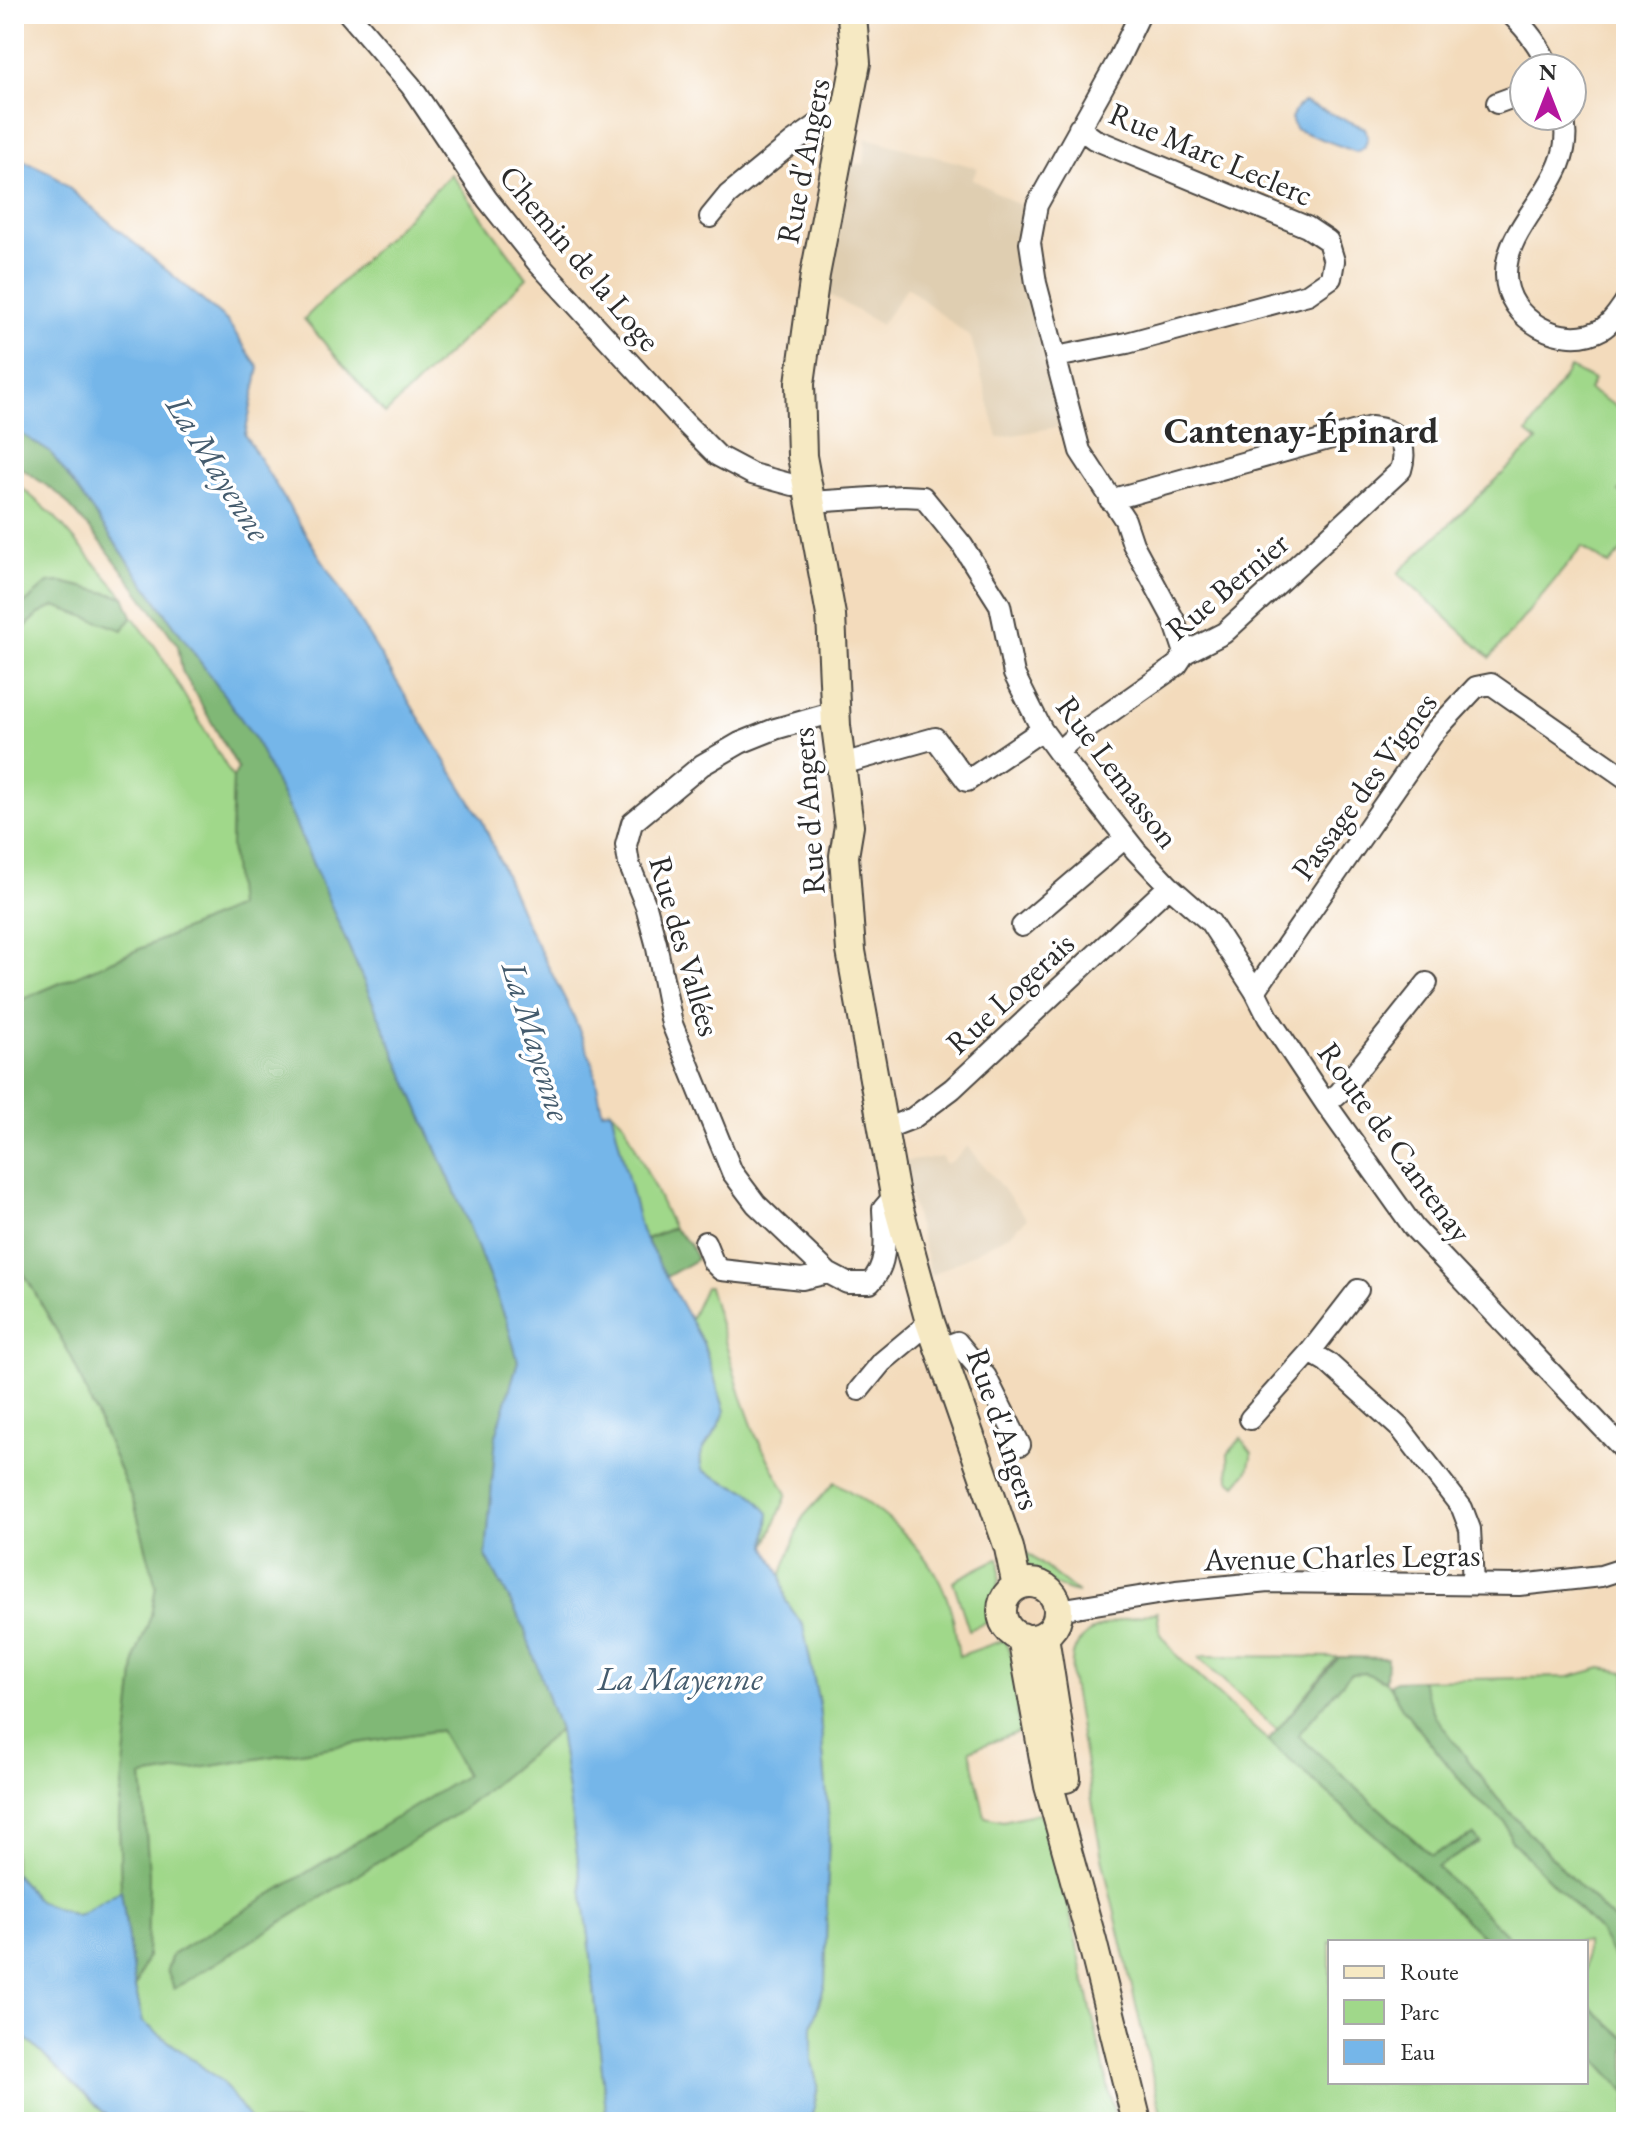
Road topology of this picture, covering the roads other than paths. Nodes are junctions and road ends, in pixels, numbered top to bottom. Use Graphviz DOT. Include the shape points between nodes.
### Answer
graph roads {
  1 [pos="349,14"];
  2 [pos="1140,14"];
  3 [pos="1511,14"];
  4 [pos="848,15"];
  5 [pos="1543,52"];
  6 [pos="1508,99"];
  7 [pos="1497,103"];
  8 [pos="847,114"];
  9 [pos="1079,128"];
  10 [pos="1566,132"];
  11 [pos="710,217"];
  12 [pos="1626,301"];
  13 [pos="1056,357"];
  14 [pos="809,494"];
  15 [pos="1110,500"];
  16 [pos="1185,653"];
  17 [pos="835,712"];
  18 [pos="1042,730"];
  19 [pos="1058,752"];
  20 [pos="842,764"];
  21 [pos="1626,778"];
  22 [pos="1125,838"];
  23 [pos="1169,886"];
  24 [pos="1022,926"];
  25 [pos="1427,983"];
  26 [pos="1255,991"];
  27 [pos="1326,1104"];
  28 [pos="882,1130"];
  29 [pos="895,1195"];
  30 [pos="705,1242"];
  31 [pos="828,1273"];
  32 [pos="1358,1290"];
  33 [pos="936,1335"];
  34 [pos="1310,1352"];
  35 [pos="859,1390"];
  36 [pos="1250,1419"];
  37 [pos="1020,1445"];
  38 [pos="1626,1452"];
  39 [pos="1626,1568"];
  40 [pos="1473,1584"];
  41 [pos="1017,1586"];
  42 [pos="1058,1610"];
  43 [pos="1033,1637"];
  44 [pos="1137,2122"];
  1 -- 14 [label="street, Chemin de la Loge" via="411,86 537,262 684,422 718,456"];
  2 -- 9 [label="street"];
  3 -- 5 [label="street"];
  4 -- 8 [label="main road, Rue d'Angers" via="856,63"];
  6 -- 7 [label="street"];
  8 -- 11 [label="street" via="830,116 793,142 728,195"];
  8 -- 14 [label="main road, Rue d'Angers" via="800,383"];
  9 -- 13 [label="street" via="1037,205 1030,243"];
  9 -- 13 [label="street, Rue Marc Leclerc" via="1094,139 1307,227 1328,241 1334,261 1331,278 1308,294"];
  10 -- 12 [label="street" via="1563,156 1509,251 1505,275 1511,297 1521,315 1549,332 1574,335 1602,329"];
  13 -- 15 [label="street" via="1080,451"];
  14 -- 17 [label="main road, Rue d'Angers" via="831,615"];
  14 -- 18 [label="street, Rue Lemasson" via="923,497 1000,605 1014,674"];
  15 -- 16 [label="street" via="1125,520"];
  15 -- 16 [label="street, Rue Bernier" via="1371,427 1385,428 1400,442 1401,470 1224,633"];
  16 -- 19 [label="street, Rue Bernier" via="1177,665"];
  17 -- 20 [label="main road, Rue d'Angers"];
  17 -- 31 [label="street, Rue des Vallées" via="775,729 702,765 632,823 626,845 653,931 672,1024 720,1148 756,1204"];
  18 -- 19 [label="street, Rue Lemasson"];
  18 -- 20 [label="street" via="967,781 935,738"];
  19 -- 22 [label="street, Rue Lemasson"];
  20 -- 28 [label="main road, Rue d'Angers" via="849,826 844,856 851,951"];
  21 -- 26 [label="street, Passage des Vignes" via="1491,684 1476,687 1435,731"];
  22 -- 23 [label="street, Rue Lemasson"];
  22 -- 24 [label="street"];
  23 -- 26 [label="street, Route de Cantenay" via="1210,922"];
  23 -- 28 [label="street, Rue Logerais" via="952,1089 913,1118"];
  25 -- 27 [label="street"];
  26 -- 27 [label="street, Route de Cantenay"];
  27 -- 38 [label="street, Route de Cantenay" via="1414,1228"];
  28 -- 29 [label="main road, Rue d'Angers"];
  29 -- 31 [label="street" via="883,1209 881,1272 870,1283 847,1283"];
  29 -- 33 [label="main road, Rue d'Angers"];
  30 -- 31 [label="street" via="721,1270 802,1279"];
  32 -- 34 [label="street"];
  33 -- 35 [label="street" via="893,1352"];
  33 -- 37 [label="street" via="957,1342 986,1377"];
  33 -- 41 [label="main road, Rue d'Angers" via="1009,1548"];
  34 -- 36 [label="street"];
  34 -- 40 [label="street" via="1401,1429 1462,1508 1470,1529"];
  39 -- 40 [label="street, Avenue Charles Legras" via="1546,1582"];
  40 -- 42 [label="street, Avenue Charles Legras" via="1268,1582"];
  41 -- 42 [label="main road" via="1044,1587"];
  41 -- 43 [label="main road" via="1005,1600 1003,1616 1013,1633"];
  42 -- 43 [label="main road" via="1054,1626"];
  43 -- 44 [label="main road" via="1049,1786"];
}
